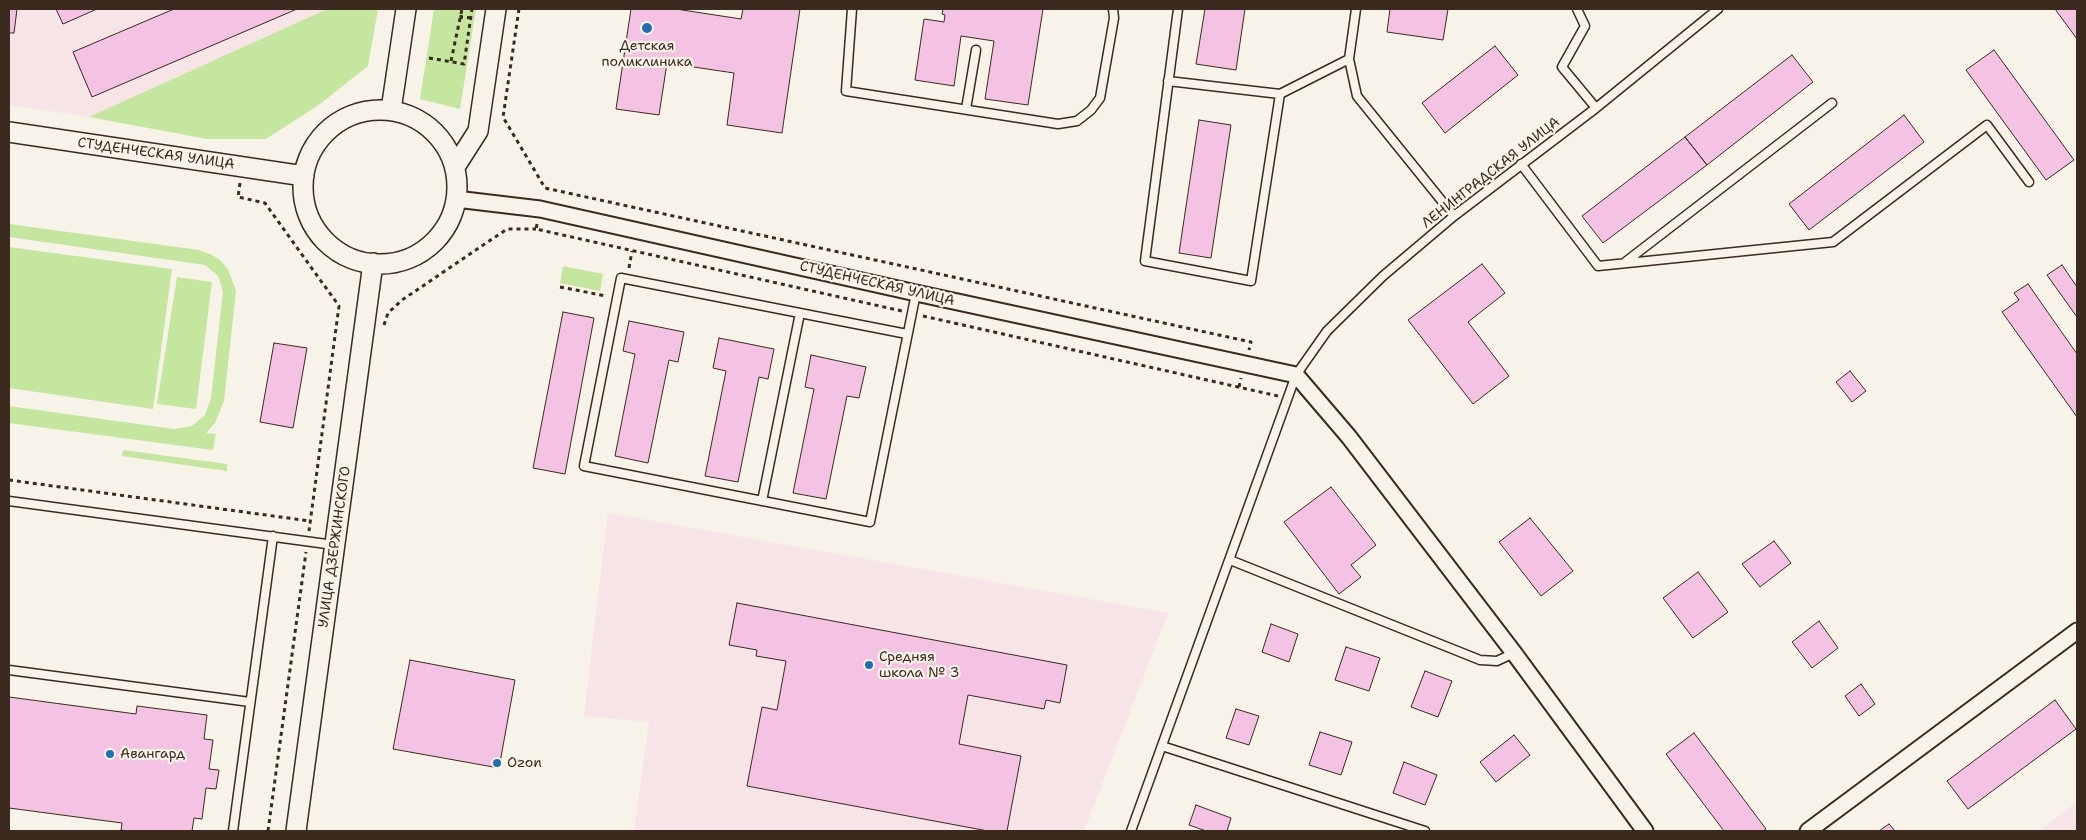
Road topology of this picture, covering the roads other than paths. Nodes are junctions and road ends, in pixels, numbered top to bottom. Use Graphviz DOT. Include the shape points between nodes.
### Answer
graph roads {
  1 [pos="406,9"];
  2 [pos="496,9"];
  3 [pos="852,9"];
  4 [pos="1113,9"];
  5 [pos="1178,9"];
  6 [pos="1356,9"];
  7 [pos="1577,9"];
  8 [pos="1718,9"];
  9 [pos="976,50"];
  10 [pos="1349,59"];
  11 [pos="1168,81"];
  12 [pos="1280,94"];
  13 [pos="1832,103"];
  14 [pos="1596,108"];
  15 [pos="966,109"];
  16 [pos="391,110"];
  17 [pos="9,132"];
  18 [pos="1521,164"];
  19 [pos="455,167"];
  20 [pos="304,176"];
  21 [pos="2030,182"];
  22 [pos="456,198"];
  23 [pos="1454,216"];
  24 [pos="373,263"];
  25 [pos="1624,263"];
  26 [pos="916,293"];
  27 [pos="800,313"];
  28 [pos="907,334"];
  29 [pos="1296,375"];
  30 [pos="9,501"];
  31 [pos="762,501"];
  32 [pos="273,536"];
  33 [pos="335,545"];
  34 [pos="1230,560"];
  35 [pos="2077,631"];
  36 [pos="1514,653"];
  37 [pos="9,670"];
  38 [pos="250,702"];
  39 [pos="1162,746"];
  40 [pos="234,831"];
  41 [pos="296,831"];
  42 [pos="1131,831"];
  43 [pos="1425,831"];
  44 [pos="1645,831"];
  45 [pos="1808,831"];
  1 -- 16 [label="street"];
  2 -- 19 [label="street" via="478,131"];
  3 -- 15 [label="lane" via="846,91"];
  4 -- 15 [label="lane" via="1100,98 1077,121 1058,124"];
  5 -- 11 [label="lane"];
  6 -- 10 [label="lane"];
  7 -- 14 [label="lane" via="1585,26 1562,67"];
  8 -- 14 [label="lane, ЛЕНИНГРАДСКАЯ УЛИЦА"];
  9 -- 15 [label="lane"];
  10 -- 12 [label="lane"];
  10 -- 23 [label="lane" via="1357,96"];
  11 -- 12 [label="lane"];
  11 -- 12 [label="lane" via="1145,262 1251,281"];
  13 -- 25 [label="lane"];
  14 -- 18 [label="lane, ЛЕНИНГРАДСКАЯ УЛИЦА"];
  16 -- 19 [label="street" via="428,126 445,144"];
  16 -- 20 [label="street" via="359,112 337,122 320,138 308,159"];
  17 -- 20 [label="street, СТУДЕНЧЕСКАЯ УЛИЦА"];
  18 -- 23 [label="lane, ЛЕНИНГРАДСКАЯ УЛИЦА"];
  18 -- 25 [label="lane" via="1598,266"];
  19 -- 22 [label="street"];
  20 -- 24 [label="street" via="304,201 312,223 325,241 344,255"];
  21 -- 25 [label="lane" via="1987,125 1833,242"];
  22 -- 24 [label="street" via="447,227 422,252 389,264"];
  22 -- 26 [label="street, СТУДЕНЧЕСКАЯ УЛИЦА" via="540,208"];
  23 -- 29 [label="lane, ЛЕНИНГРАДСКАЯ УЛИЦА" via="1383,276 1327,331"];
  24 -- 33 [label="street, УЛИЦА ДЗЕРЖИНСКОГО"];
  26 -- 28 [label="lane"];
  26 -- 29 [label="street, СТУДЕНЧЕСКАЯ УЛИЦА"];
  27 -- 28 [label="lane"];
  27 -- 31 [label="lane"];
  27 -- 31 [label="lane" via="621,278 584,466"];
  28 -- 31 [label="lane" via="870,522"];
  29 -- 34 [label="lane, ЛЕНИНГРАДСКАЯ УЛИЦА"];
  29 -- 36 [label="street" via="1349,437"];
  30 -- 32 [label="lane"];
  32 -- 33 [label="lane"];
  32 -- 38 [label="lane"];
  33 -- 41 [label="street, УЛИЦА ДЗЕРЖИНСКОГО"];
  34 -- 36 [label="lane" via="1480,660 1497,661"];
  34 -- 39 [label="lane, ЛЕНИНГРАДСКАЯ УЛИЦА"];
  35 -- 45 [label="street"];
  36 -- 44 [label="street"];
  37 -- 38 [label="lane"];
  38 -- 40 [label="lane"];
  39 -- 42 [label="lane, ЛЕНИНГРАДСКАЯ УЛИЦА"];
  39 -- 43 [label="lane"];
}
